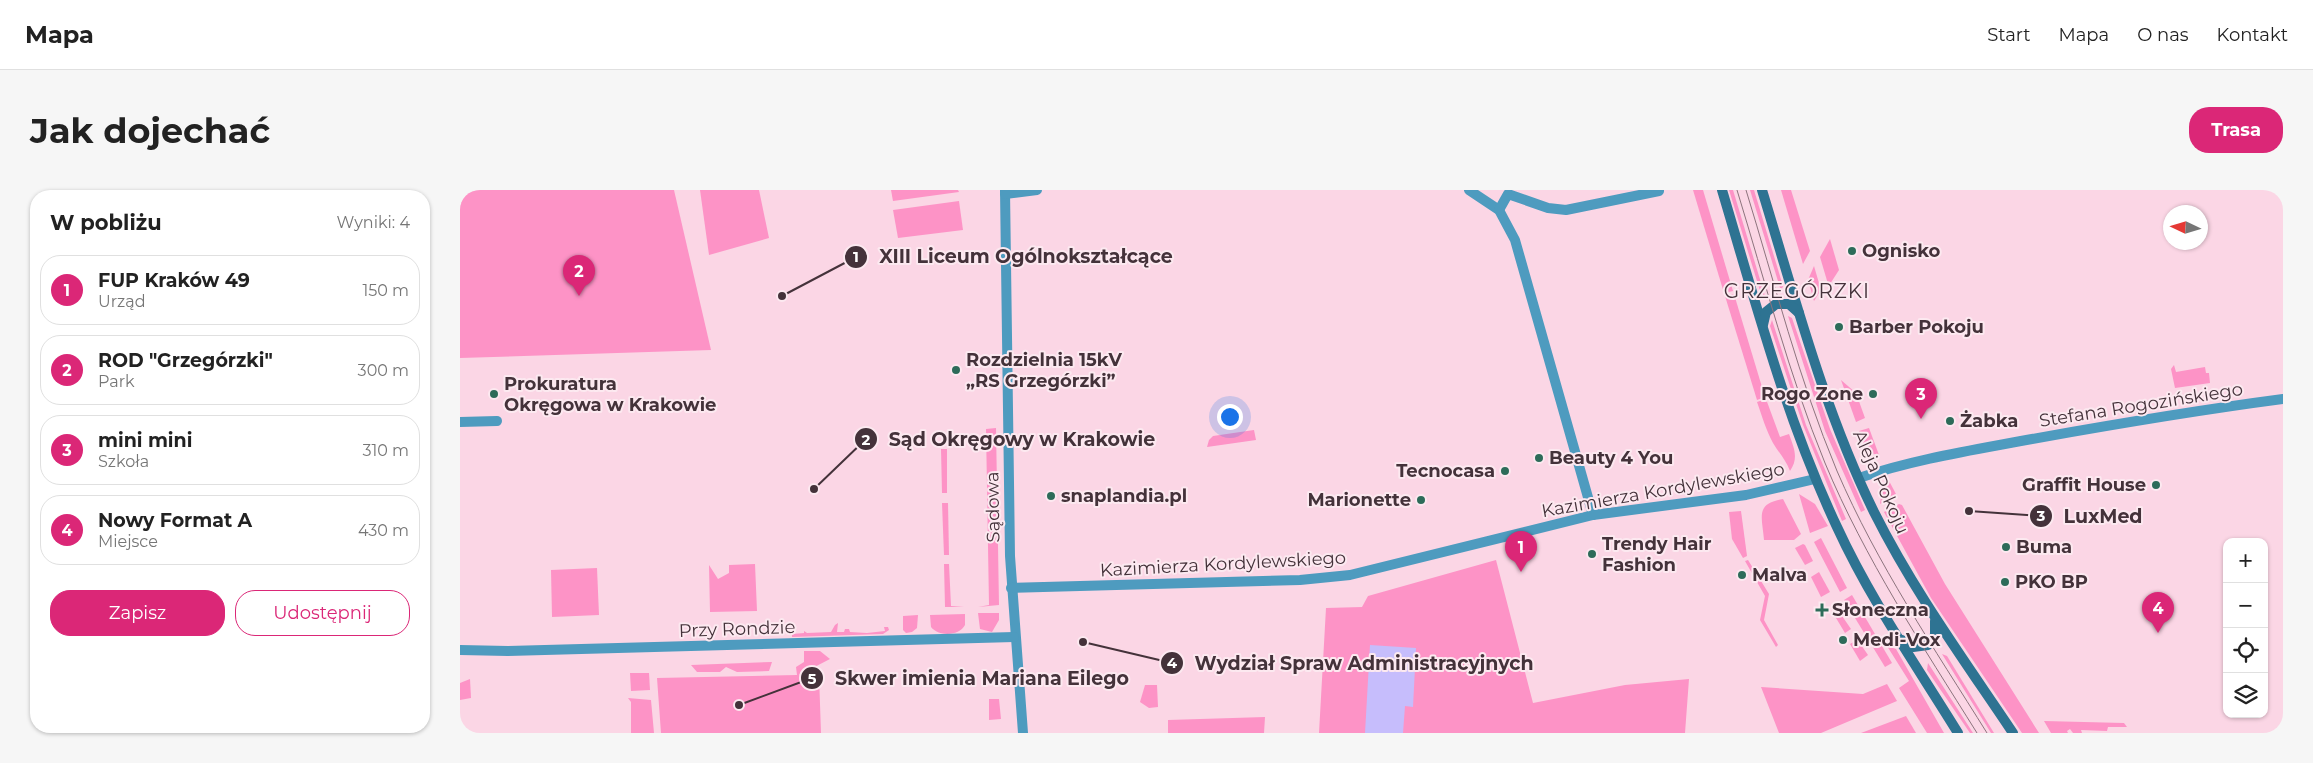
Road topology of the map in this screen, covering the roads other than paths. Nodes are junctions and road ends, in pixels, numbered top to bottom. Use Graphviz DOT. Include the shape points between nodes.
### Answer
graph roads {
  1 [pos="1037,190"];
  2 [pos="1469,190"];
  3 [pos="1722,190"];
  4 [pos="1762,190"];
  5 [pos="1659,191"];
  6 [pos="1005,192"];
  7 [pos="1499,210"];
  8 [pos="1801,316"];
  9 [pos="1763,331"];
  10 [pos="2283,399"];
  11 [pos="497,421"];
  12 [pos="460,422"];
  13 [pos="1859,478"];
  14 [pos="1816,479"];
  15 [pos="1593,515"];
  16 [pos="1011,588"];
  17 [pos="1934,618"];
  18 [pos="1014,637"];
  19 [pos="1899,638"];
  20 [pos="460,650"];
  21 [pos="1023,733"];
  22 [pos="1958,733"];
  23 [pos="2013,733"];
  1 -- 6 [label="street"];
  2 -- 7 [label="street"];
  3 -- 9 [label="main road"];
  4 -- 8 [label="main road, Aleja Pokoju"];
  5 -- 7 [label="street" via="1566,210 1548,208 1508,194"];
  6 -- 16 [label="street, Sądowa"];
  7 -- 15 [label="street" via="1515,240"];
  8 -- 9 [label="main road" via="1789,304 1772,306 1764,317"];
  8 -- 13 [label="main road, Aleja Pokoju" via="1835,420"];
  9 -- 14 [label="main road" via="1786,404"];
  10 -- 13 [label="street, Stefana Rogozińskiego" via="2171,414 2020,441 1898,465"];
  11 -- 12 [label="street"];
  13 -- 17 [label="main road, Aleja Pokoju" via="1892,546"];
  14 -- 15 [label="street, Kazimierza Kordylewskiego" via="1746,495"];
  14 -- 19 [label="main road" via="1852,558"];
  15 -- 16 [label="street, Kazimierza Kordylewskiego" via="1331,578"];
  16 -- 18 [label="street, Sądowa"];
  17 -- 19 [label="main road" via="1935,635 1928,645 1913,647"];
  17 -- 23 [label="main road, Aleja Pokoju"];
  18 -- 20 [label="street, Przy Rondzie"];
  18 -- 21 [label="street, Sądowa"];
  19 -- 22 [label="main road"];
}
